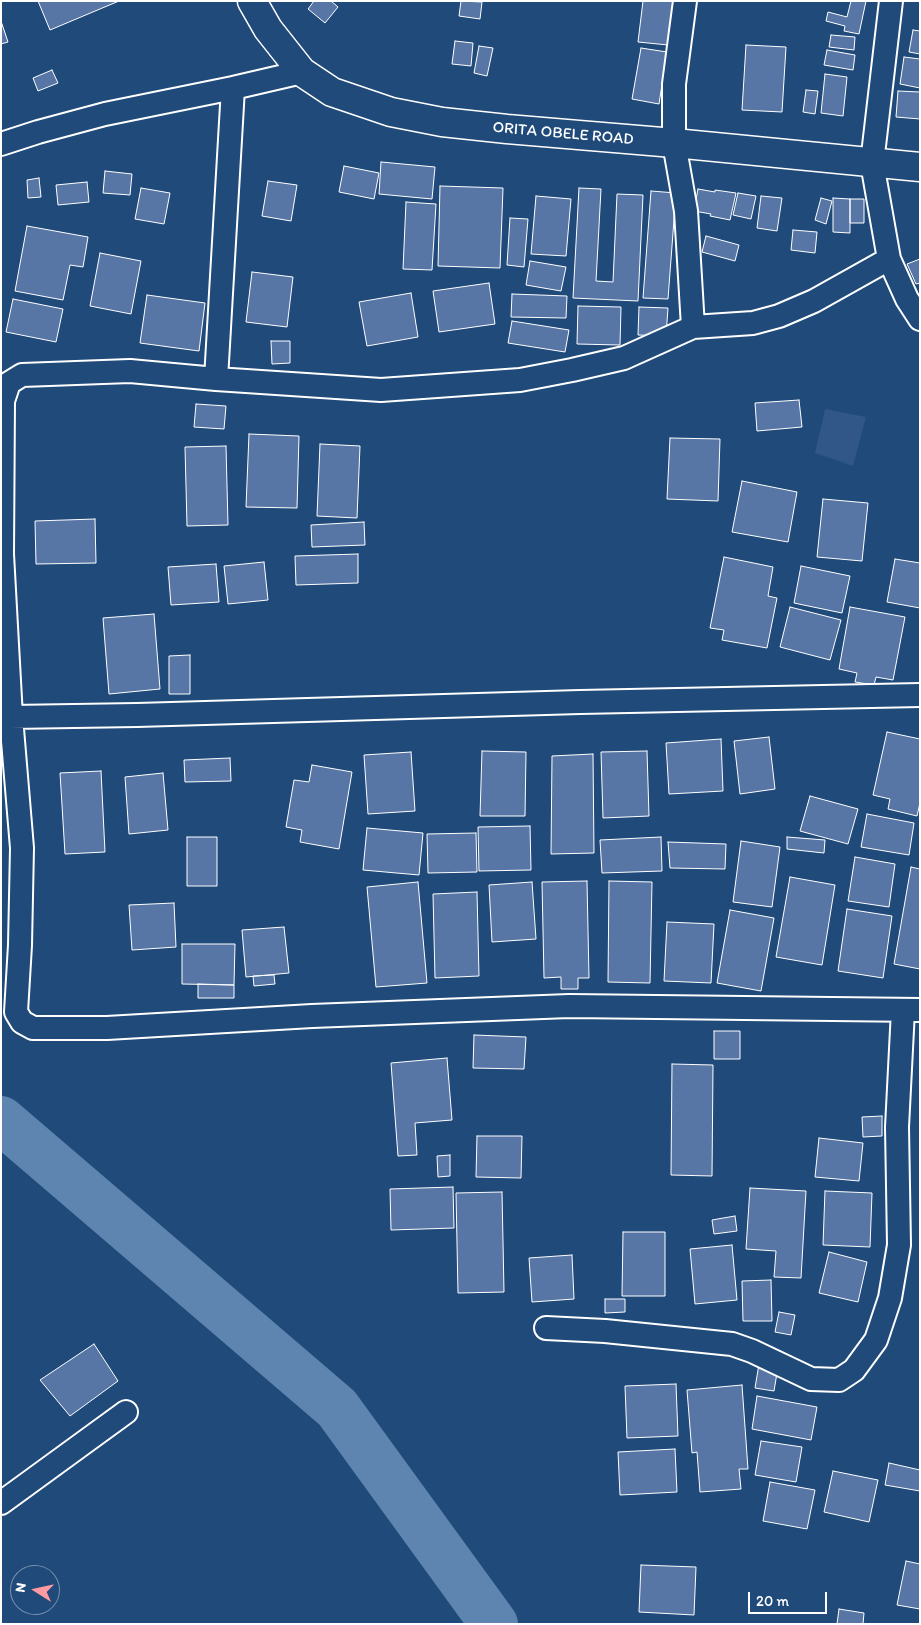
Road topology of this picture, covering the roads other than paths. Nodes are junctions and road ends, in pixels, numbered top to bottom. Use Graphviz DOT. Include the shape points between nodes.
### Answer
graph roads {
  1 [pos="252,1"];
  2 [pos="685,1"];
  3 [pos="891,1"];
  4 [pos="302,72"];
  5 [pos="233,88"];
  6 [pos="674,143"];
  7 [pos="1,144"];
  8 [pos="872,163"];
  9 [pos="920,167"];
  10 [pos="889,259"];
  11 [pos="920,319"];
  12 [pos="693,327"];
  13 [pos="216,379"];
  14 [pos="920,695"];
  15 [pos="11,717"];
  16 [pos="911,1010"];
  17 [pos="546,1328"];
  18 [pos="126,1412"];
  19 [pos="1,1502"];
  1 -- 4 [label="main road, ORITA OBELE ROAD" via="268,29"];
  2 -- 6 [label="street" via="674,84"];
  3 -- 8 [label="street"];
  4 -- 5 [label="street"];
  4 -- 6 [label="main road, ORITA OBELE ROAD" via="332,92 391,112 425,119"];
  5 -- 7 [label="street" via="105,114"];
  5 -- 13 [label="street"];
  6 -- 8 [label="main road, ORITA OBELE ROAD"];
  6 -- 12 [label="street" via="686,211"];
  8 -- 9 [label="main road, ORITA OBELE ROAD"];
  8 -- 10 [label="street"];
  10 -- 11 [label="street"];
  10 -- 12 [label="street" via="814,302 779,316 753,323"];
  12 -- 13 [label="street" via="624,358 520,380 381,390"];
  13 -- 15 [label="street" via="130,371 22,375 9,383 3,401 2,554"];
  14 -- 15 [label="street"];
  15 -- 16 [label="street" via="22,848 16,1012 22,1022 33,1028 106,1028 569,1006"];
  16 -- 17 [label="street" via="897,1127 899,1246 890,1298 876,1340 854,1370 839,1380 811,1379 732,1344"];
  18 -- 19 [label="street"];
}
